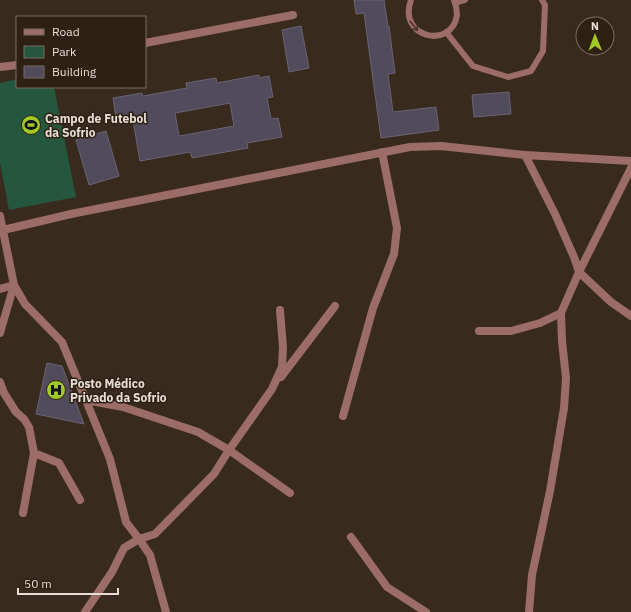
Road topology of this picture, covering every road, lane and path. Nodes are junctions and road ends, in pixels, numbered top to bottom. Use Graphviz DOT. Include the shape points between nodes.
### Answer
graph roads {
  1 [pos="411,0"];
  2 [pos="465,0"];
  3 [pos="542,0"];
  4 [pos="454,2"];
  5 [pos="293,15"];
  6 [pos="446,32"];
  7 [pos="146,43"];
  8 [pos="16,65"];
  9 [pos="0,67"];
  10 [pos="382,152"];
  11 [pos="525,155"];
  12 [pos="631,161"];
  13 [pos="631,168"];
  14 [pos="0,216"];
  15 [pos="3,230"];
  16 [pos="579,272"];
  17 [pos="14,284"];
  18 [pos="0,289"];
  19 [pos="335,306"];
  20 [pos="280,310"];
  21 [pos="562,313"];
  22 [pos="631,316"];
  23 [pos="478,332"];
  24 [pos="0,334"];
  25 [pos="0,382"];
  26 [pos="272,389"];
  27 [pos="86,400"];
  28 [pos="343,416"];
  29 [pos="229,450"];
  30 [pos="34,453"];
  31 [pos="290,493"];
  32 [pos="80,500"];
  33 [pos="23,512"];
  34 [pos="351,537"];
  35 [pos="139,539"];
  36 [pos="85,612"];
  37 [pos="166,612"];
  38 [pos="426,612"];
  39 [pos="529,612"];
  1 -- 6 [label="lane, one-way" via="408,15 416,29 430,36 439,36"];
  2 -- 4 [label="lane"];
  3 -- 6 [label="lane" via="545,6 543,51 531,71 508,77 474,66"];
  4 -- 6 [label="lane" via="456,19"];
  5 -- 7 [label="street"];
  8 -- 9 [label="street"];
  10 -- 11 [label="street" via="410,147 441,146"];
  10 -- 15 [label="street"];
  10 -- 28 [label="street" via="397,228 394,254 373,308"];
  11 -- 12 [label="street"];
  11 -- 16 [label="street" via="555,214"];
  13 -- 16 [label="street"];
  14 -- 15 [label="street"];
  15 -- 17 [label="street"];
  16 -- 21 [label="street"];
  16 -- 22 [label="street" via="611,302"];
  17 -- 18 [label="street"];
  17 -- 24 [label="street"];
  17 -- 27 [label="street" via="25,304 62,342"];
  19 -- 26 [label="street"];
  20 -- 26 [label="street" via="282,367"];
  21 -- 23 [label="street" via="540,323 511,331"];
  21 -- 39 [label="street" via="566,378 564,408 532,575"];
  25 -- 30 [label="street" via="16,412 30,427"];
  26 -- 29 [label="street"];
  27 -- 29 [label="street" via="123,408 198,432"];
  27 -- 35 [label="street" via="110,459 126,522"];
  29 -- 31 [label="street"];
  29 -- 35 [label="street" via="214,474 155,534"];
  30 -- 32 [label="street" via="59,463"];
  30 -- 33 [label="street"];
  34 -- 38 [label="street" via="387,587"];
  35 -- 36 [label="street" via="124,548 112,572"];
  35 -- 37 [label="street" via="150,555"];
}
